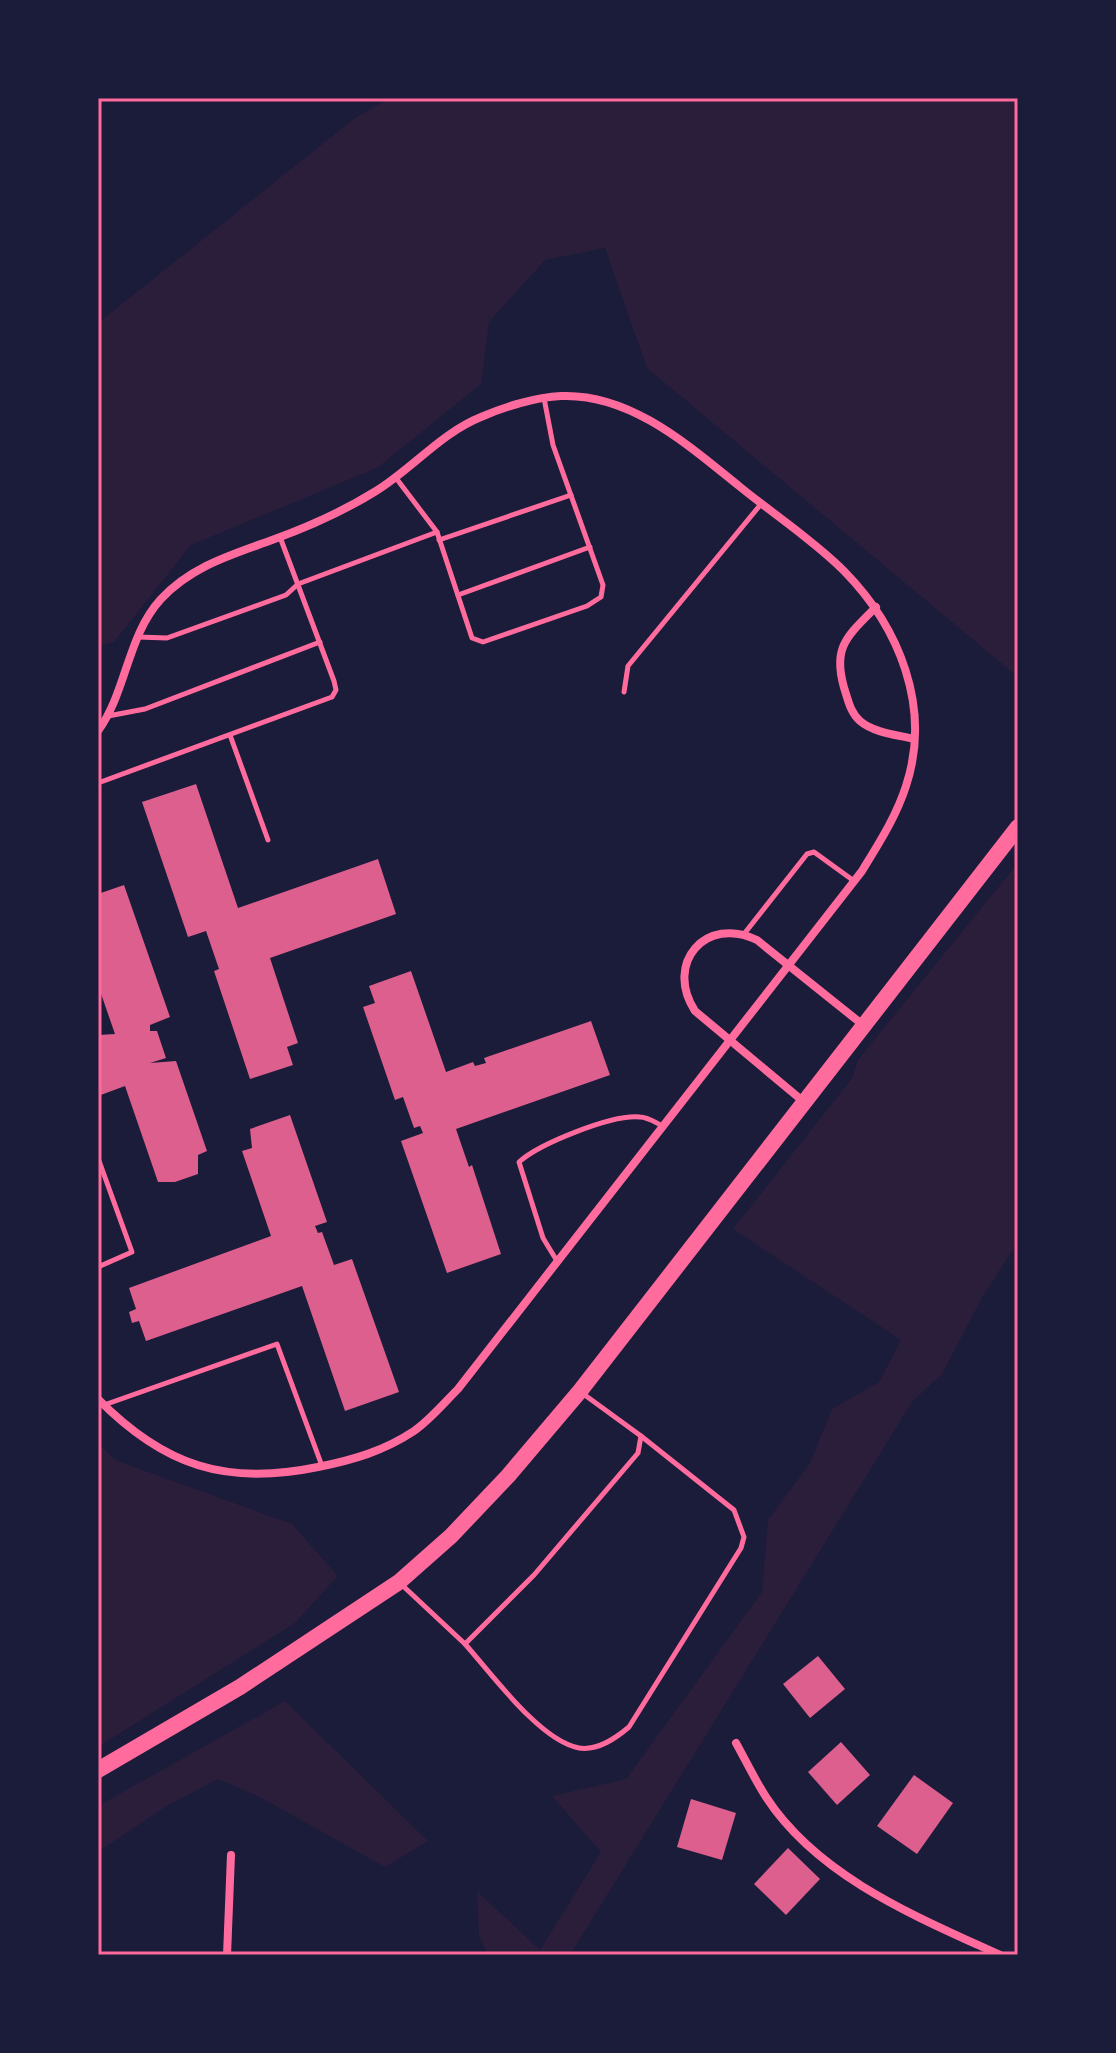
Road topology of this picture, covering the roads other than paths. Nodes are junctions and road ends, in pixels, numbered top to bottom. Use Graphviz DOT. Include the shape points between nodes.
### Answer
graph roads {
  1 [pos="544,398"];
  2 [pos="395,477"];
  3 [pos="571,495"];
  4 [pos="761,504"];
  5 [pos="437,532"];
  6 [pos="280,537"];
  7 [pos="439,540"];
  8 [pos="590,547"];
  9 [pos="298,584"];
  10 [pos="458,595"];
  11 [pos="876,607"];
  12 [pos="138,637"];
  13 [pos="320,642"];
  14 [pos="624,692"];
  15 [pos="107,716"];
  16 [pos="98,731"];
  17 [pos="230,735"];
  18 [pos="914,739"];
  19 [pos="98,783"];
  20 [pos="1018,827"];
  21 [pos="268,840"];
  22 [pos="854,881"];
  23 [pos="744,934"];
  24 [pos="789,965"];
  25 [pos="863,1025"];
  26 [pos="731,1040"];
  27 [pos="804,1102"];
  28 [pos="663,1126"];
  29 [pos="98,1158"];
  30 [pos="557,1262"];
  31 [pos="98,1267"];
  32 [pos="580,1391"];
  33 [pos="101,1402"];
  34 [pos="641,1436"];
  35 [pos="322,1466"];
  36 [pos="399,1582"];
  37 [pos="465,1644"];
  38 [pos="736,1743"];
  39 [pos="98,1770"];
  40 [pos="231,1855"];
  41 [pos="227,1955"];
  42 [pos="1000,1955"];
  1 -- 2 [label="street" via="464,425"];
  1 -- 3 [label="lane"];
  1 -- 4 [label="street" via="610,401 635,412"];
  2 -- 5 [label="lane"];
  2 -- 6 [label="street" via="377,491"];
  3 -- 7 [label="lane"];
  3 -- 8 [label="lane"];
  4 -- 11 [label="street" via="842,569"];
  4 -- 14 [label="lane" via="628,666"];
  5 -- 7 [label="lane"];
  5 -- 9 [label="lane"];
  6 -- 9 [label="lane"];
  6 -- 12 [label="street" via="189,575 159,600"];
  7 -- 10 [label="lane"];
  8 -- 10 [label="lane"];
  8 -- 10 [label="lane" via="603,585 601,597 587,606 483,642 472,638"];
  9 -- 12 [label="lane" via="286,595 167,638"];
  9 -- 13 [label="lane"];
  11 -- 18 [label="street" via="907,670"];
  11 -- 18 [label="street" via="848,635 838,670 850,709 860,721"];
  12 -- 15 [label="street"];
  13 -- 15 [label="lane" via="145,709"];
  13 -- 17 [label="lane" via="334,681 332,697"];
  15 -- 16 [label="street"];
  17 -- 19 [label="lane"];
  17 -- 21 [label="lane"];
  18 -- 22 [label="street" via="907,783 893,820"];
  20 -- 25 [label="main road"];
  22 -- 23 [label="lane" via="814,852 807,854"];
  22 -- 24 [label="street"];
  23 -- 24 [label="street"];
  23 -- 26 [label="street" via="713,934 686,962 682,975 685,996 695,1011"];
  24 -- 25 [label="street"];
  24 -- 26 [label="street"];
  25 -- 27 [label="main road"];
  26 -- 27 [label="street"];
  26 -- 28 [label="street"];
  27 -- 32 [label="main road"];
  28 -- 30 [label="street"];
  28 -- 30 [label="lane" via="642,1116 621,1117 531,1151 519,1162 543,1238"];
  29 -- 31 [label="lane" via="132,1252"];
  30 -- 35 [label="street" via="458,1389 417,1429 384,1449"];
  32 -- 34 [label="lane"];
  32 -- 36 [label="main road" via="508,1476"];
  33 -- 35 [label="street" via="143,1440 183,1462 253,1475"];
  33 -- 35 [label="lane" via="277,1344"];
  34 -- 37 [label="lane" via="638,1453 567,1538"];
  34 -- 37 [label="lane" via="734,1510 744,1537 629,1727 592,1747 565,1743 541,1727"];
  36 -- 37 [label="lane"];
  36 -- 39 [label="main road" via="240,1687"];
  38 -- 42 [label="street" via="767,1799 832,1865 930,1923"];
  40 -- 41 [label="street"];
}
